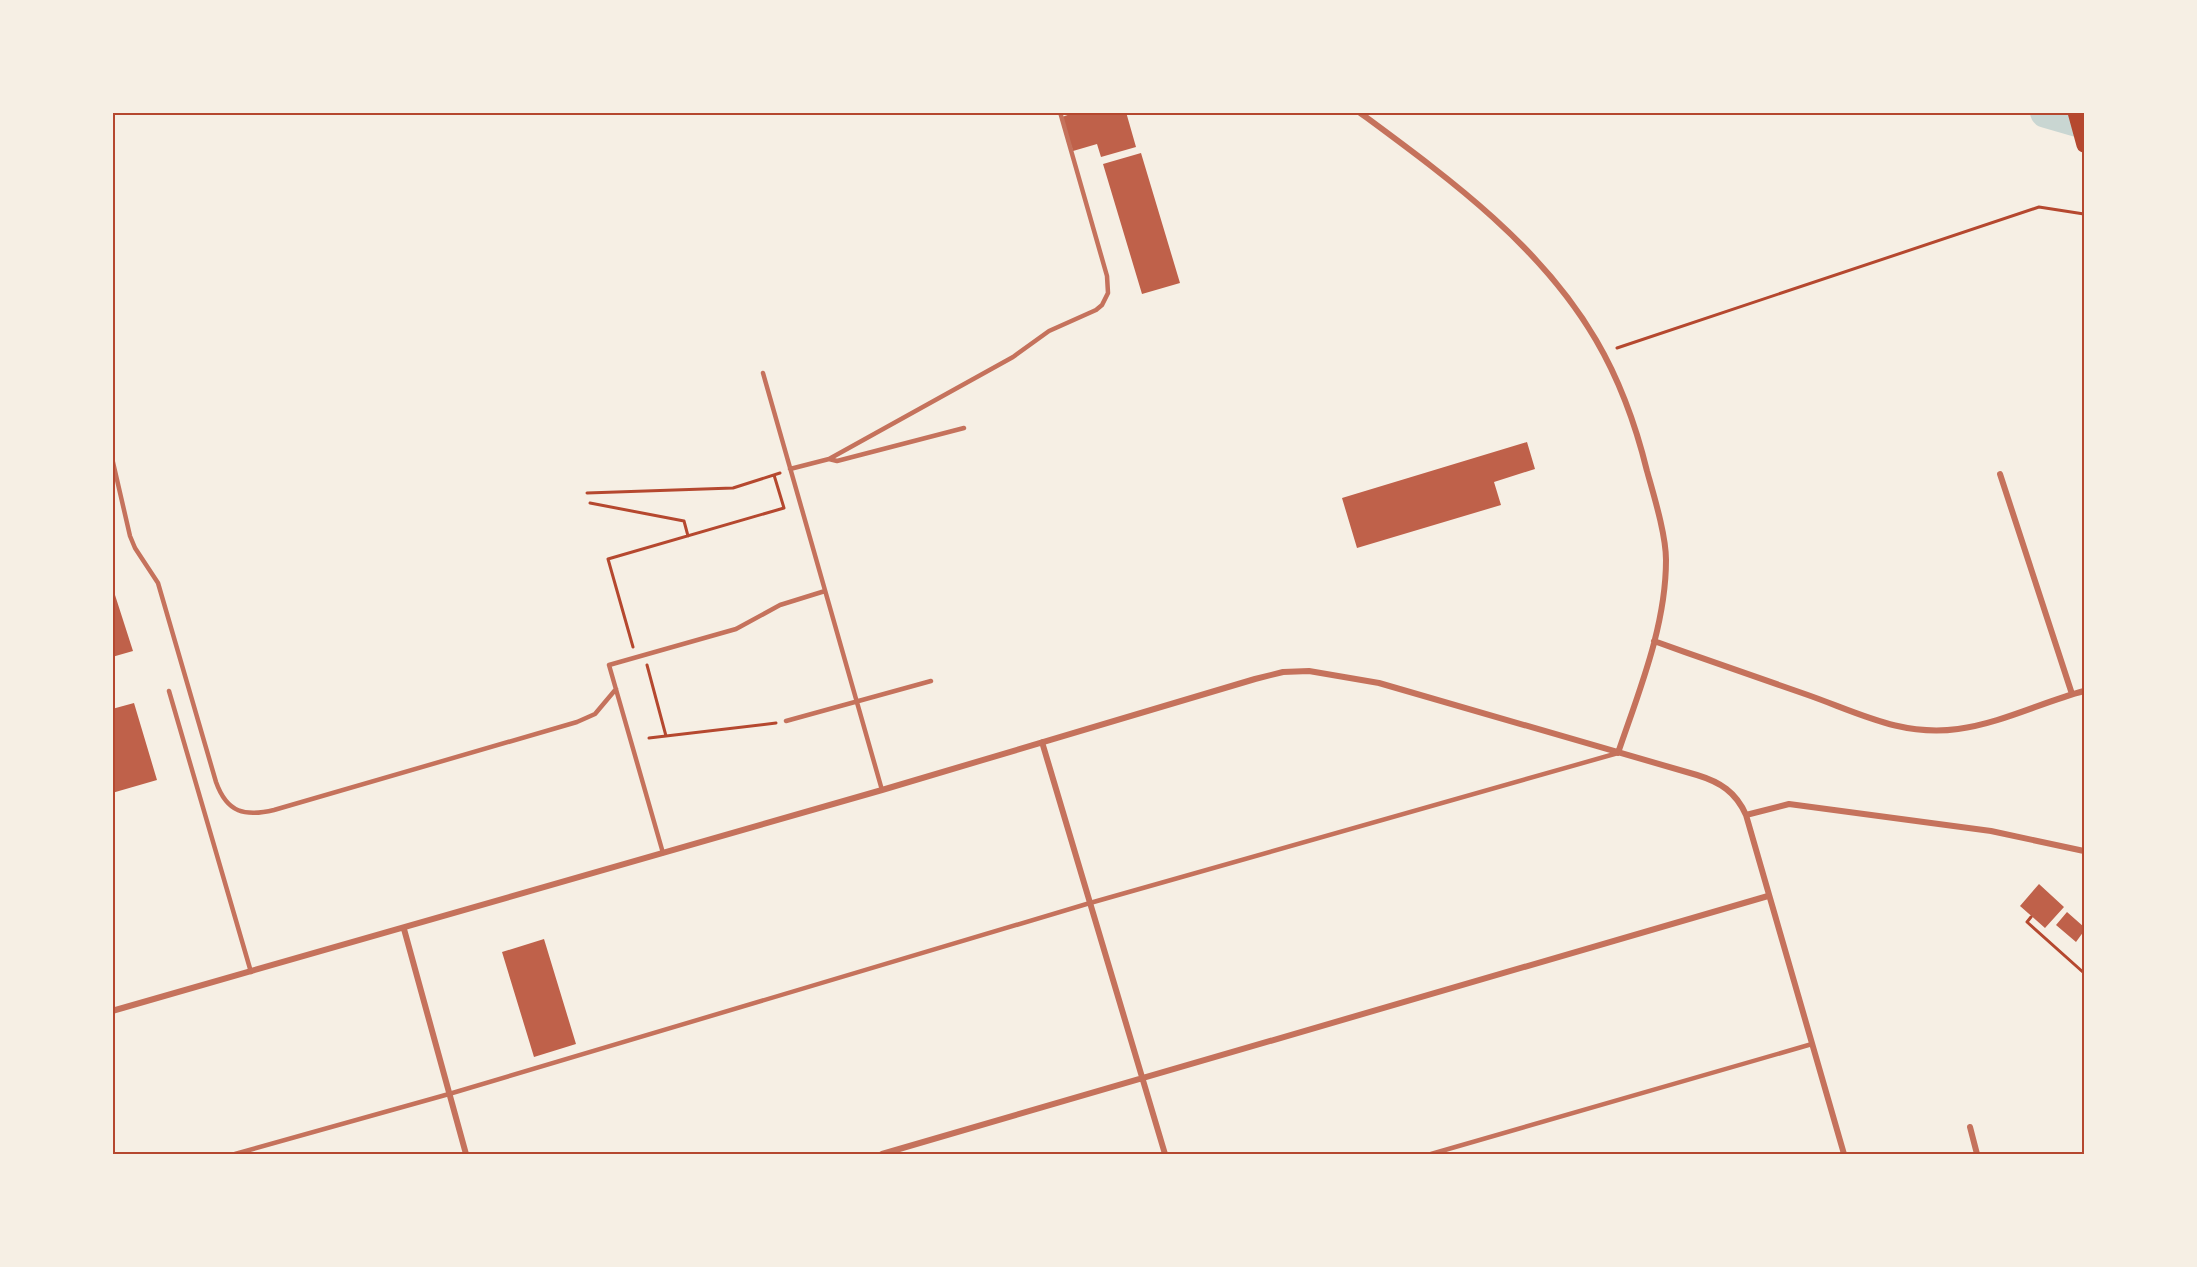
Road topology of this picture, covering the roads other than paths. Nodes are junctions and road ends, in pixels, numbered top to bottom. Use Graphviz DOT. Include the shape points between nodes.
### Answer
graph roads {
  1 [pos="1060,112"];
  2 [pos="1359,112"];
  3 [pos="2075,112"];
  4 [pos="2085,145"];
  5 [pos="763,373"];
  6 [pos="964,428"];
  7 [pos="112,459"];
  8 [pos="829,459"];
  9 [pos="790,469"];
  10 [pos="2000,474"];
  11 [pos="825,591"];
  12 [pos="1654,641"];
  13 [pos="931,681"];
  14 [pos="616,689"];
  15 [pos="170,691"];
  16 [pos="2085,691"];
  17 [pos="2072,694"];
  18 [pos="856,701"];
  19 [pos="786,721"];
  20 [pos="1042,742"];
  21 [pos="1618,753"];
  22 [pos="882,790"];
  23 [pos="1746,815"];
  24 [pos="2085,851"];
  25 [pos="663,853"];
  26 [pos="1768,896"];
  27 [pos="1090,903"];
  28 [pos="404,928"];
  29 [pos="251,972"];
  30 [pos="112,1011"];
  31 [pos="1812,1044"];
  32 [pos="1141,1078"];
  33 [pos="449,1094"];
  34 [pos="1970,1127"];
  35 [pos="235,1155"];
  36 [pos="466,1155"];
  37 [pos="882,1155"];
  38 [pos="1165,1155"];
  39 [pos="1431,1155"];
  40 [pos="1844,1155"];
  41 [pos="1977,1155"];
  1 -- 8 [label="lane" via="1107,276 1106,300 1096,310 1049,331 1013,357"];
  2 -- 12 [label="street" via="1467,194 1521,245 1561,289 1596,340 1622,391 1658,513 1666,558"];
  3 -- 4 [label="main road"];
  5 -- 9 [label="lane"];
  6 -- 8 [label="lane" via="837,461"];
  7 -- 14 [label="lane" via="130,536 158,583 216,782 226,802 237,810 250,814 265,812 577,722 595,714"];
  8 -- 9 [label="lane"];
  9 -- 11 [label="lane"];
  10 -- 17 [label="street"];
  11 -- 14 [label="lane" via="780,604 736,629 609,666"];
  11 -- 18 [label="lane"];
  12 -- 17 [label="street" via="1862,717 1918,729 1958,729 2018,714"];
  12 -- 21 [label="street"];
  13 -- 18 [label="lane"];
  14 -- 25 [label="lane"];
  15 -- 29 [label="lane"];
  16 -- 17 [label="street"];
  18 -- 19 [label="lane"];
  18 -- 22 [label="lane"];
  20 -- 21 [label="street" via="1255,679 1309,671 1421,694"];
  20 -- 22 [label="street"];
  20 -- 27 [label="street"];
  21 -- 23 [label="street" via="1708,778 1730,791"];
  21 -- 27 [label="lane"];
  22 -- 25 [label="street"];
  23 -- 24 [label="street" via="1789,804 1991,831"];
  23 -- 26 [label="street"];
  25 -- 28 [label="street"];
  26 -- 31 [label="street"];
  26 -- 32 [label="street"];
  27 -- 32 [label="street"];
  27 -- 33 [label="lane"];
  28 -- 29 [label="street"];
  28 -- 33 [label="street"];
  29 -- 30 [label="street"];
  31 -- 39 [label="lane"];
  31 -- 40 [label="street"];
  32 -- 37 [label="street"];
  32 -- 38 [label="street"];
  33 -- 35 [label="lane"];
  33 -- 36 [label="street"];
  34 -- 41 [label="street"];
}
